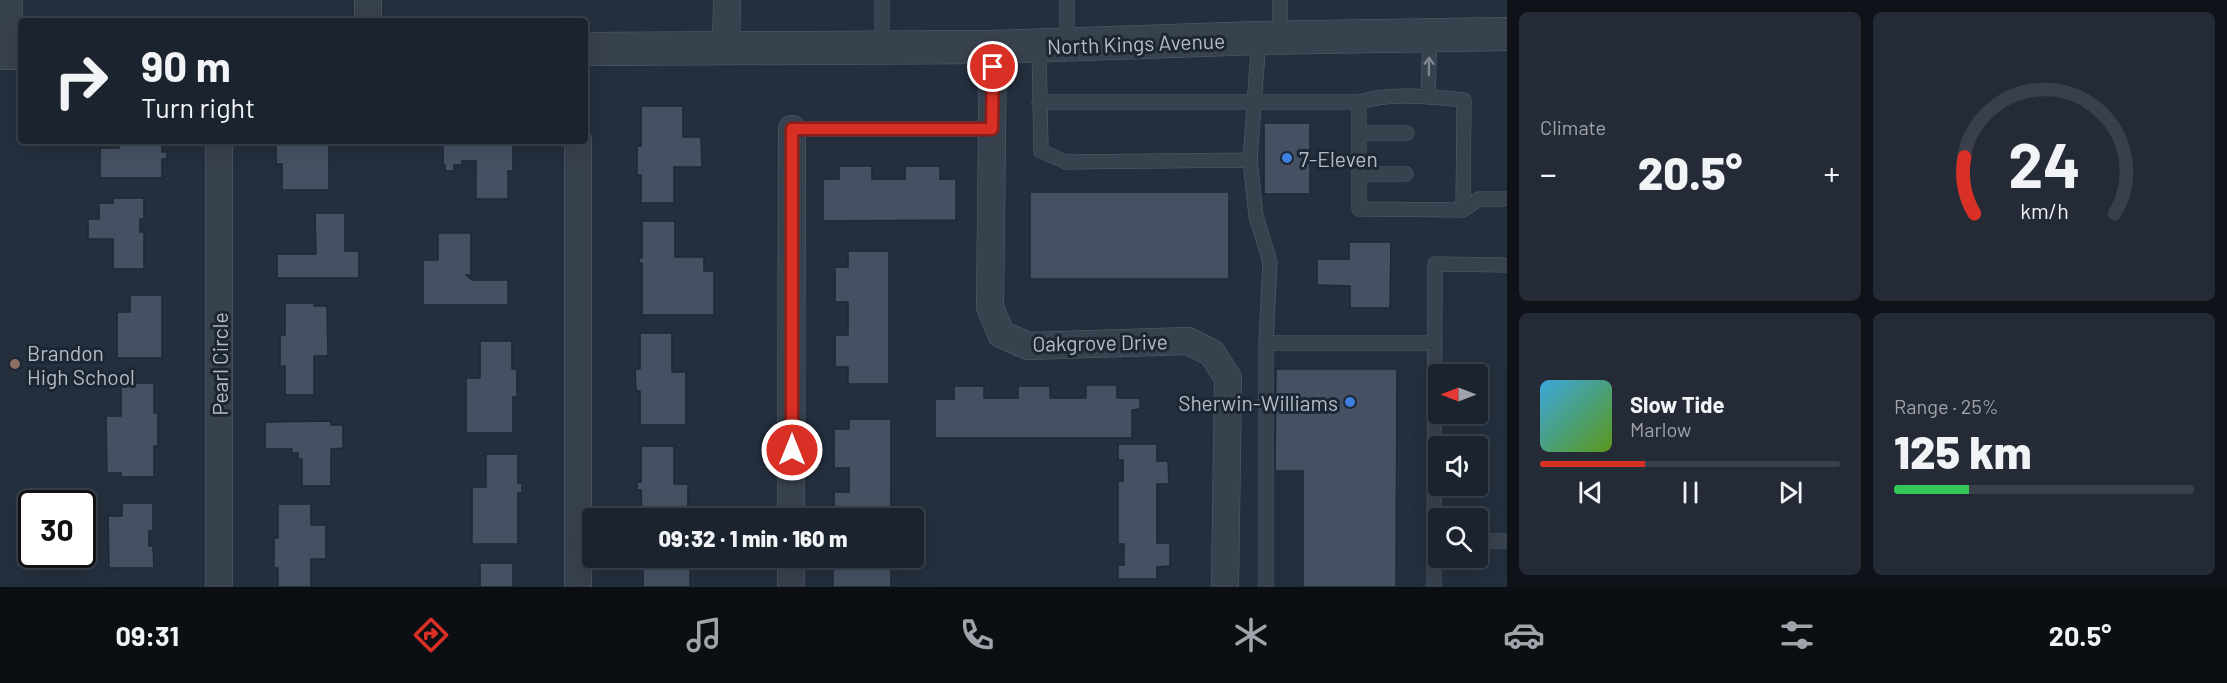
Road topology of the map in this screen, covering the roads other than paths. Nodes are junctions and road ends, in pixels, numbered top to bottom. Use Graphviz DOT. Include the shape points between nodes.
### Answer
graph roads {
  1 [pos="9,0"];
  2 [pos="368,0"];
  3 [pos="727,0"];
  4 [pos="882,0"];
  5 [pos="1067,0"];
  6 [pos="1280,0"];
  7 [pos="368,18"];
  8 [pos="1507,34"];
  9 [pos="1430,36"];
  10 [pos="1269,38"];
  11 [pos="1053,46"];
  12 [pos="993,47"];
  13 [pos="726,48"];
  14 [pos="882,48"];
  15 [pos="588,49"];
  16 [pos="10,53"];
  17 [pos="1428,96"];
  18 [pos="1253,101"];
  19 [pos="1039,102"];
  20 [pos="1359,102"];
  21 [pos="792,129"];
  22 [pos="992,129"];
  23 [pos="1359,133"];
  24 [pos="1407,133"];
  25 [pos="219,144"];
  26 [pos="578,144"];
  27 [pos="1250,160"];
  28 [pos="1359,174"];
  29 [pos="1406,174"];
  30 [pos="1507,199"];
  31 [pos="1463,210"];
  32 [pos="1507,265"];
  33 [pos="1266,343"];
  34 [pos="1434,343"];
  35 [pos="791,508"];
  36 [pos="1436,508"];
  37 [pos="1488,541"];
  38 [pos="1507,541"];
  39 [pos="791,568"];
  40 [pos="1435,568"];
  41 [pos="219,587"];
  42 [pos="578,587"];
  43 [pos="791,587"];
  44 [pos="1225,587"];
  45 [pos="1266,587"];
  46 [pos="1434,587"];
  1 -- 16 [label="street"];
  2 -- 7 [label="street"];
  3 -- 13 [label="street"];
  4 -- 14 [label="lane"];
  5 -- 11 [label="lane"];
  6 -- 10 [label="lane"];
  8 -- 9 [label="street, North Kings Avenue"];
  9 -- 10 [label="street, North Kings Avenue"];
  17 -- 9 [label="lane, one-way"];
  10 -- 11 [label="street, North Kings Avenue"];
  10 -- 18 [label="lane"];
  11 -- 12 [label="street, North Kings Avenue"];
  11 -- 19 [label="lane"];
  12 -- 14 [label="street, North Kings Avenue"];
  12 -- 22 [label="street, Oakgrove Drive"];
  13 -- 14 [label="street, North Kings Avenue"];
  13 -- 15 [label="street, North Kings Avenue"];
  17 -- 20 [label="lane" via="1375,97"];
  17 -- 31 [label="lane" via="1464,100 1457,175"];
  18 -- 19 [label="lane"];
  18 -- 20 [label="lane"];
  18 -- 27 [label="lane"];
  19 -- 27 [label="lane" via="1041,151 1066,162"];
  20 -- 23 [label="lane"];
  21 -- 22 [label="lane"];
  21 -- 35 [label="street"];
  22 -- 44 [label="street, Oakgrove Drive" via="990,307 1001,334 1028,346 1188,341 1212,353 1228,378"];
  23 -- 24 [label="lane"];
  23 -- 28 [label="lane"];
  25 -- 41 [label="street, Pearl Circle"];
  26 -- 42 [label="street"];
  27 -- 33 [label="lane" via="1256,216 1270,262"];
  28 -- 29 [label="lane"];
  28 -- 31 [label="lane" via="1359,209"];
  30 -- 31 [label="lane" via="1479,199"];
  32 -- 34 [label="lane" via="1434,264"];
  33 -- 34 [label="lane"];
  33 -- 45 [label="lane"];
  34 -- 36 [label="lane"];
  37 -- 38 [label="lane"];
  39 -- 43 [label="street"];
  40 -- 46 [label="lane"];
}
